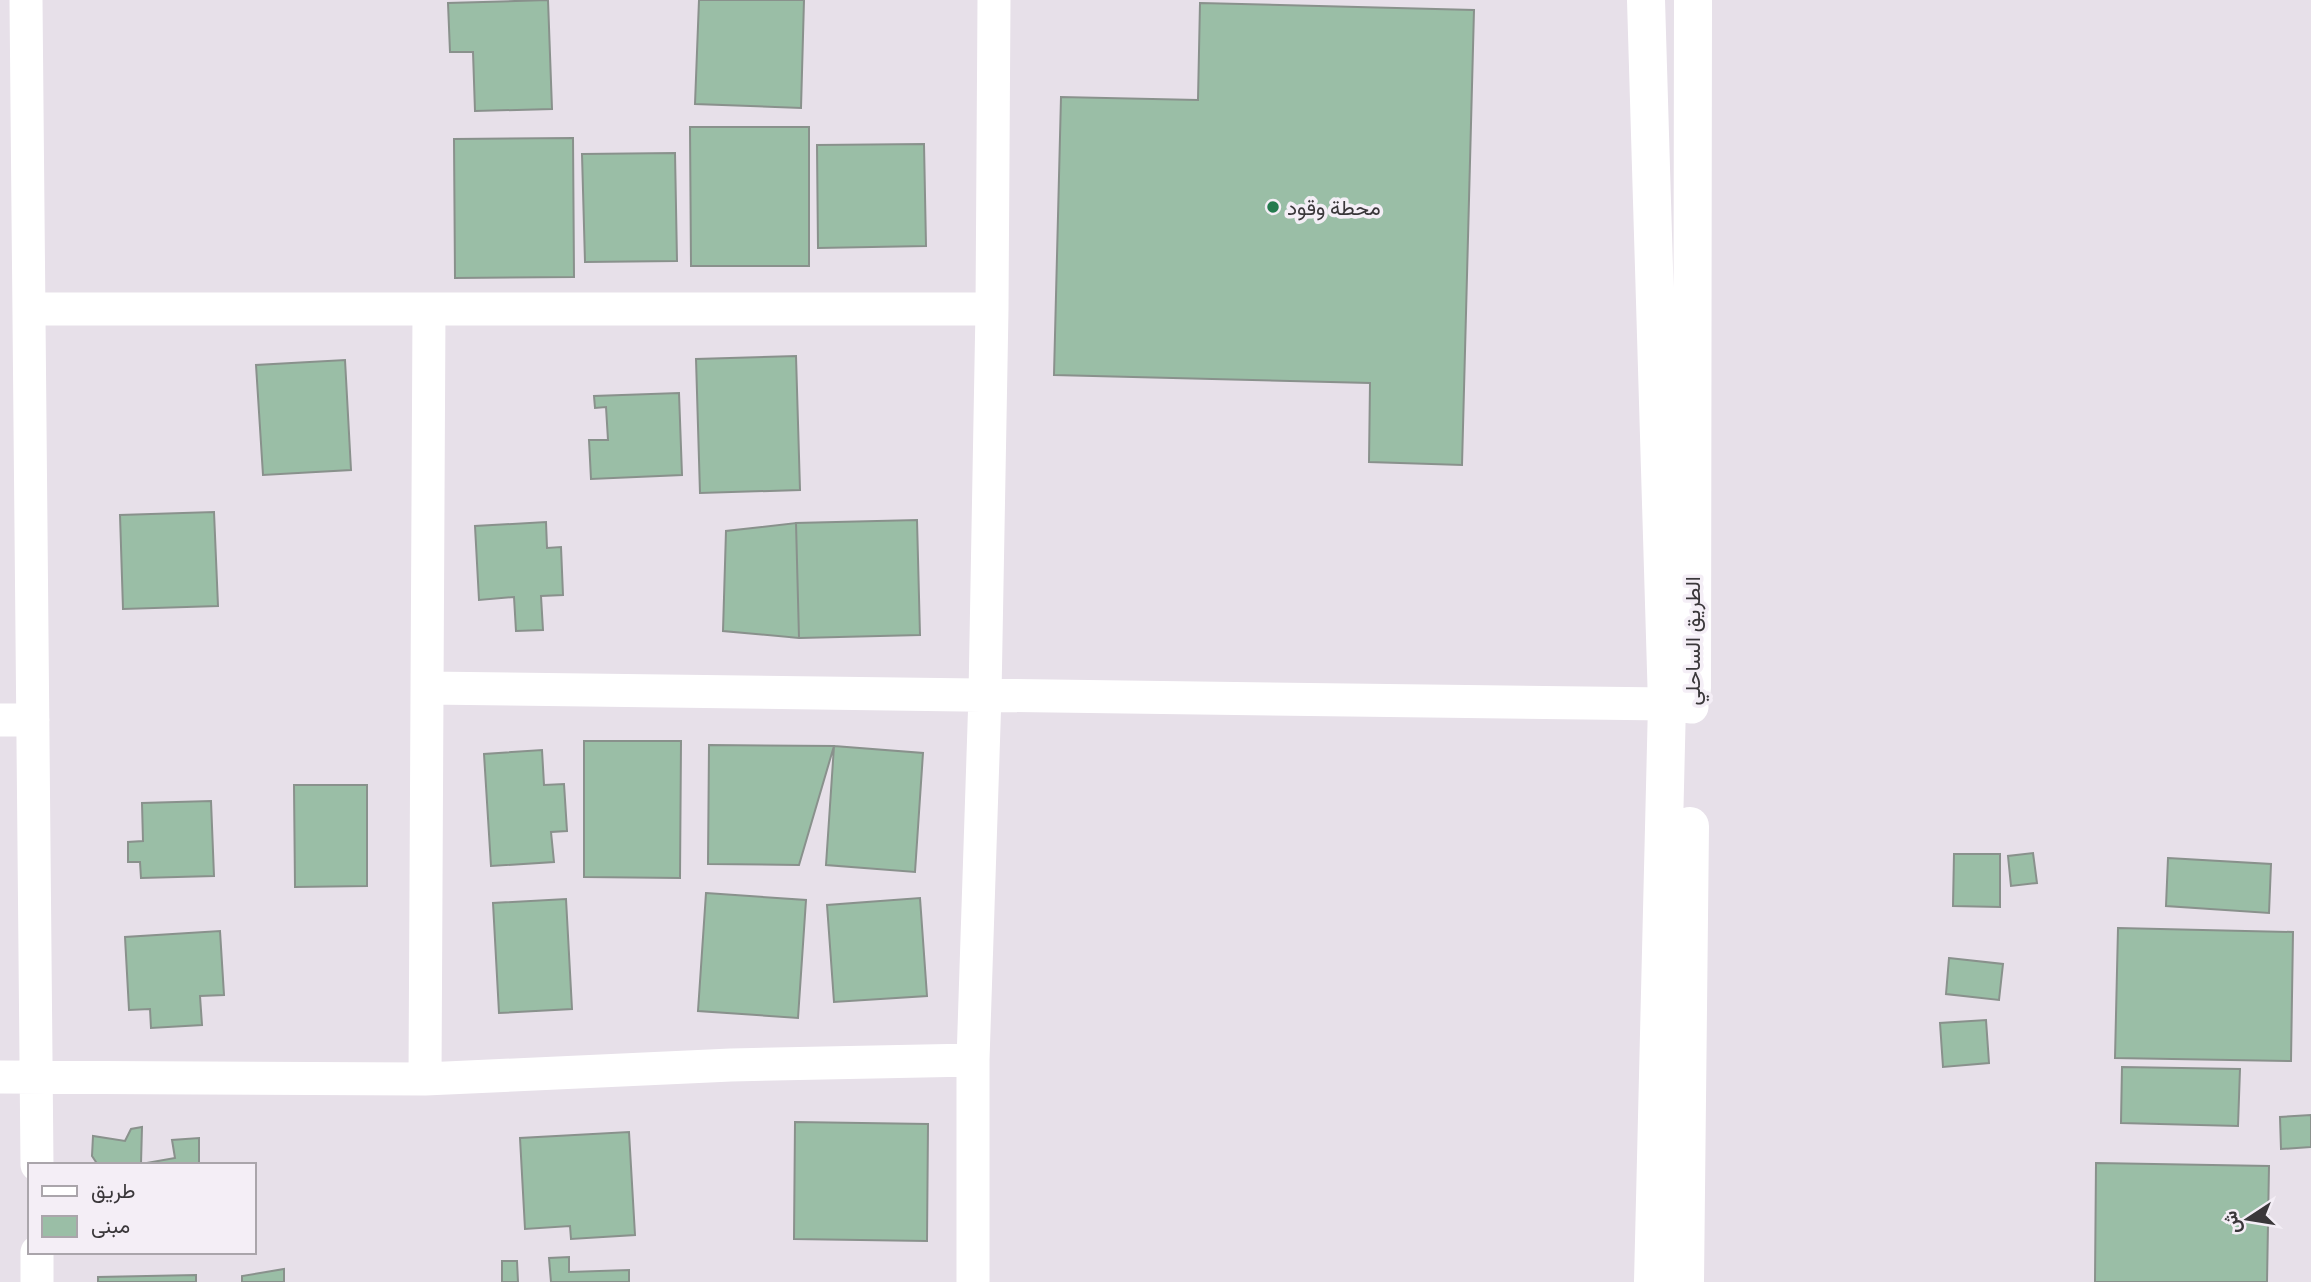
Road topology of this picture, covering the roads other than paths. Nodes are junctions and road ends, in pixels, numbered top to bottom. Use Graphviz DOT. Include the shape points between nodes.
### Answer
graph roads {
  1 [pos="26,0"];
  2 [pos="994,0"];
  3 [pos="1646,0"];
  4 [pos="1693,0"];
  5 [pos="29,309"];
  6 [pos="429,309"];
  7 [pos="992,309"];
  8 [pos="427,688"];
  9 [pos="985,695"];
  10 [pos="1679,706"];
  11 [pos="16,720"];
  12 [pos="973,1060"];
  13 [pos="37,1076"];
  14 [pos="0,1077"];
  15 [pos="425,1079"];
  16 [pos="37,1163"];
  17 [pos="37,1254"];
  18 [pos="37,1282"];
  19 [pos="973,1282"];
  20 [pos="1653,1282"];
  21 [pos="1685,1282"];
  1 -- 5 [label="street"];
  2 -- 7 [label="street"];
  3 -- 10 [label="highway"];
  4 -- 10 [label="highway, الطريق الساحلي"];
  5 -- 6 [label="street"];
  5 -- 11 [label="street"];
  6 -- 7 [label="street"];
  6 -- 8 [label="street"];
  7 -- 9 [label="street"];
  8 -- 9 [label="street"];
  8 -- 15 [label="street"];
  9 -- 10 [label="street"];
  9 -- 12 [label="street"];
  10 -- 20 [label="highway"];
  10 -- 21 [label="highway, الطريق الساحلي"];
  11 -- 13 [label="street"];
  12 -- 15 [label="street"];
  12 -- 19 [label="street"];
  13 -- 14 [label="street"];
  13 -- 15 [label="street"];
  13 -- 16 [label="street"];
  17 -- 18 [label="street"];
}
